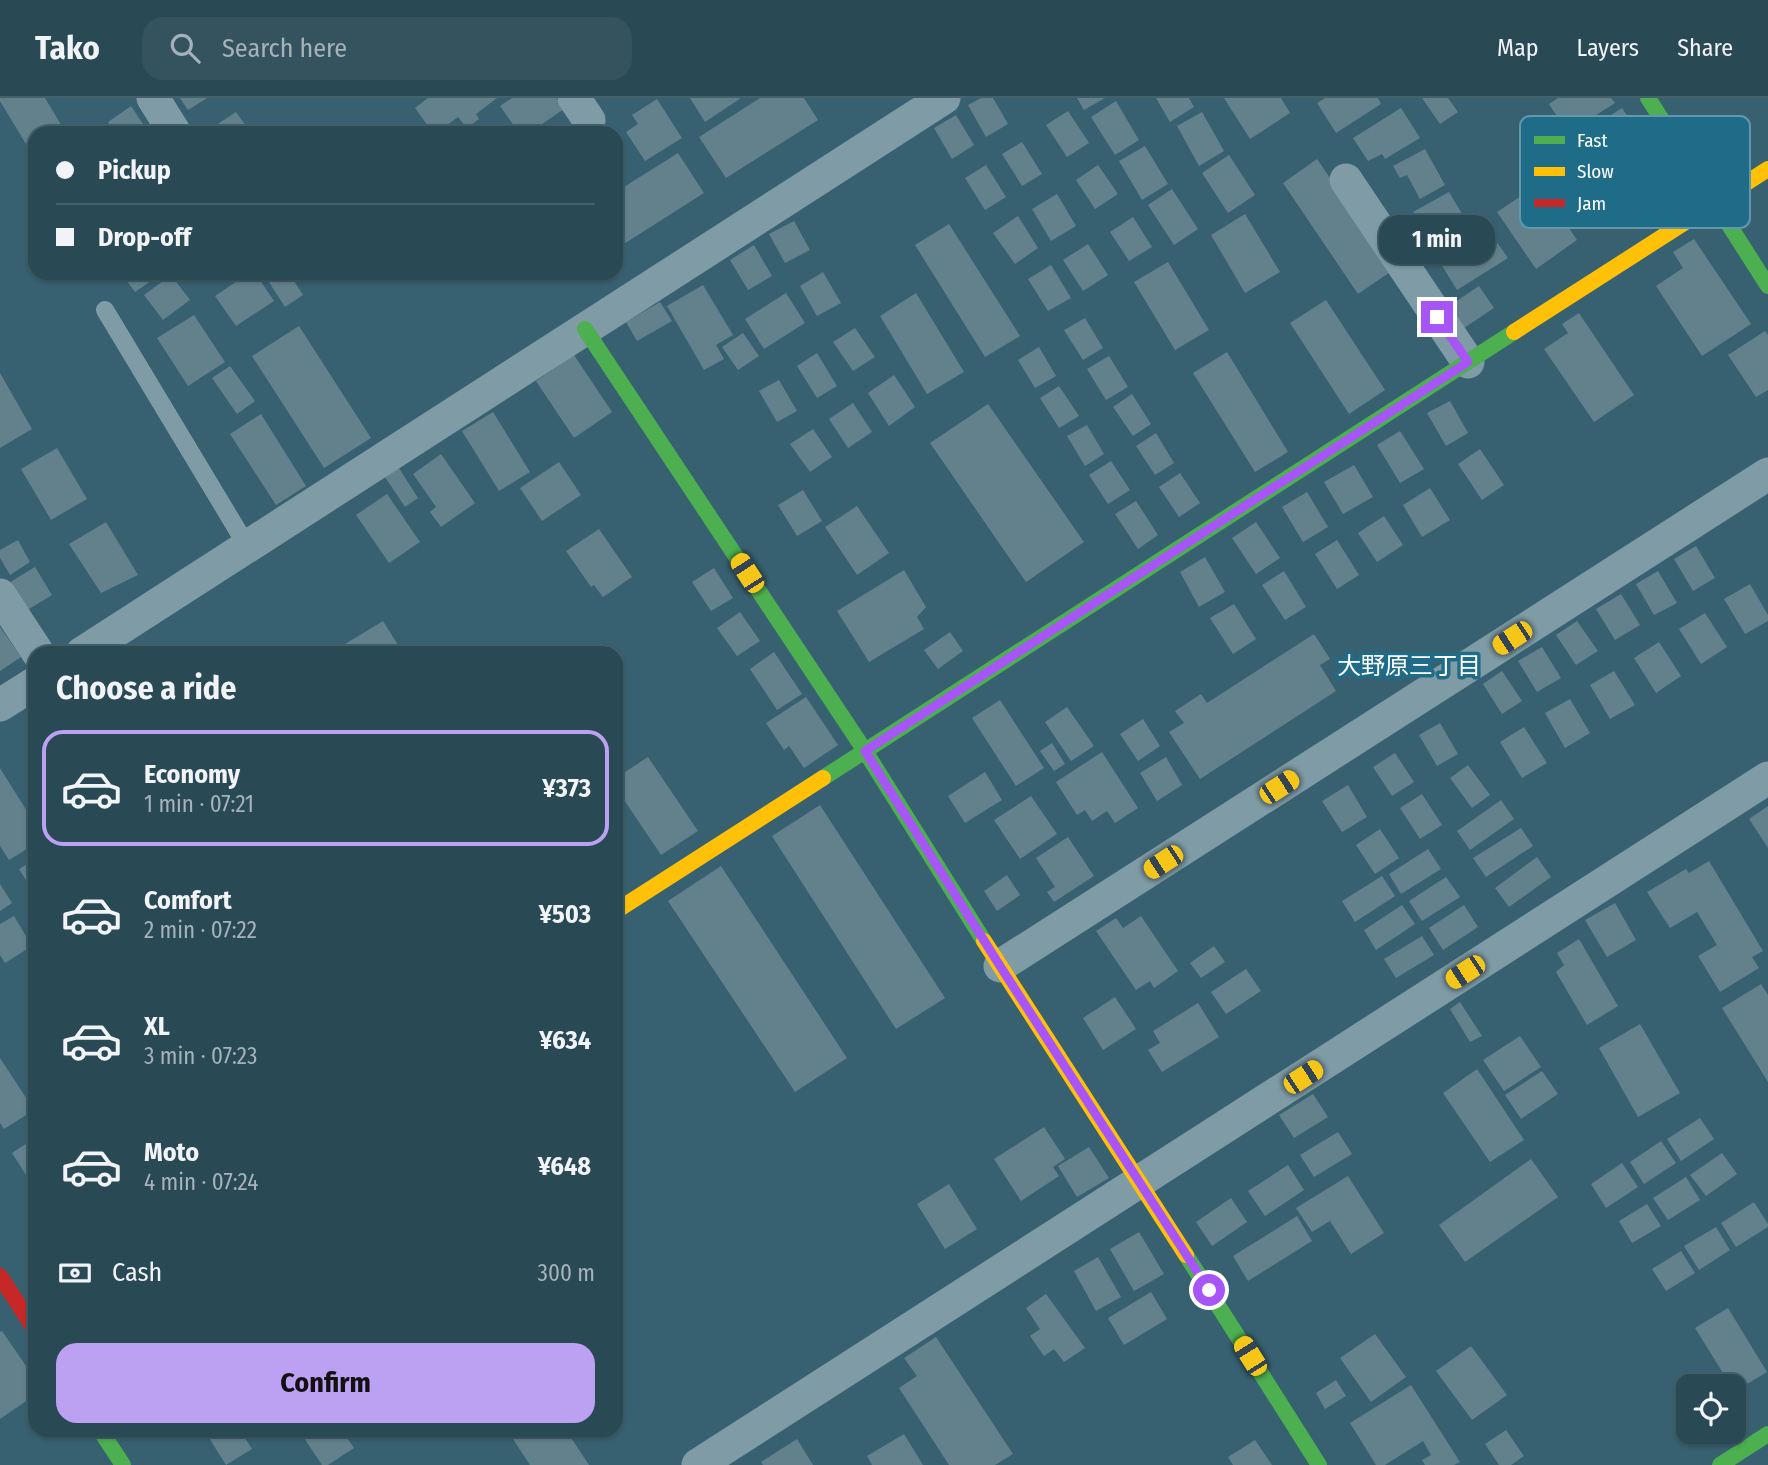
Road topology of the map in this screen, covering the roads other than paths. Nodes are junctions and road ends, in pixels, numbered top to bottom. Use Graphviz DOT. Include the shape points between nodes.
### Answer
graph roads {
  1 [pos="152,98"];
  2 [pos="944,98"];
  3 [pos="1648,98"];
  4 [pos="1659,116"];
  5 [pos="170,126"];
  6 [pos="1768,169"];
  7 [pos="1346,180"];
  8 [pos="1750,181"];
  9 [pos="1676,228"];
  10 [pos="1731,228"];
  11 [pos="1768,286"];
  12 [pos="105,310"];
  13 [pos="585,329"];
  14 [pos="1468,362"];
  15 [pos="1768,474"];
  16 [pos="247,546"];
  17 [pos="0,595"];
  18 [pos="33,646"];
  19 [pos="93,646"];
  20 [pos="28,687"];
  21 [pos="0,705"];
  22 [pos="865,751"];
  23 [pos="1768,778"];
  24 [pos="623,907"];
  25 [pos="1000,966"];
  26 [pos="1140,1181"];
  27 [pos="0,1276"];
  28 [pos="20,1295"];
  29 [pos="0,1308"];
  30 [pos="28,1314"];
  31 [pos="1768,1434"];
  32 [pos="105,1437"];
  33 [pos="123,1465"];
  34 [pos="698,1465"];
  35 [pos="1319,1465"];
  36 [pos="1720,1465"];
  1 -- 5 [label="street"];
  2 -- 13 [label="street"];
  3 -- 4 [label="street"];
  6 -- 8 [label="street"];
  7 -- 14 [label="street"];
  9 -- 14 [label="street"];
  10 -- 11 [label="street"];
  12 -- 16 [label="lane"];
  13 -- 16 [label="street"];
  13 -- 22 [label="street"];
  14 -- 22 [label="street"];
  15 -- 25 [label="street"];
  16 -- 19 [label="street"];
  17 -- 18 [label="street"];
  20 -- 21 [label="street"];
  22 -- 24 [label="street"];
  22 -- 25 [label="street"];
  23 -- 26 [label="street"];
  25 -- 26 [label="street"];
  26 -- 34 [label="street"];
  26 -- 35 [label="street"];
  27 -- 28 [label="street"];
  28 -- 29 [label="street"];
  28 -- 30 [label="street"];
  31 -- 36 [label="street"];
  32 -- 33 [label="street"];
}
